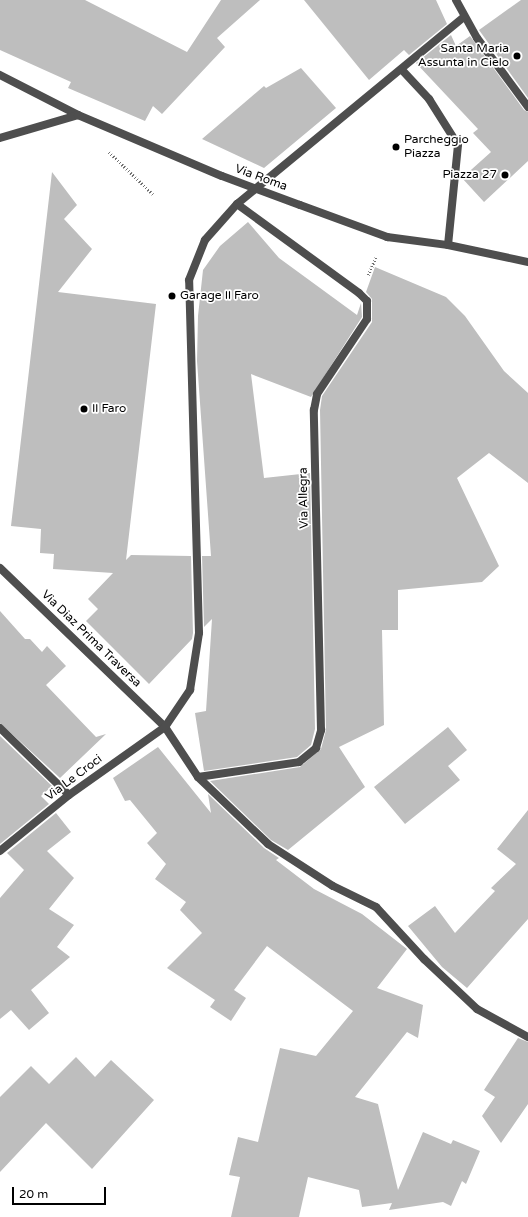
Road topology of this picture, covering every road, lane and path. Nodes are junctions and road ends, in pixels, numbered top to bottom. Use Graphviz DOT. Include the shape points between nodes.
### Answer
graph roads {
  1 [pos="456,0"];
  2 [pos="464,17"];
  3 [pos="402,70"];
  4 [pos="0,75"];
  5 [pos="528,107"];
  6 [pos="78,115"];
  7 [pos="0,138"];
  8 [pos="106,149"];
  9 [pos="153,194"];
  10 [pos="237,204"];
  11 [pos="448,245"];
  12 [pos="528,262"];
  13 [pos="0,568"];
  14 [pos="165,727"];
  15 [pos="0,728"];
  16 [pos="198,777"];
  17 [pos="69,795"];
  18 [pos="0,852"];
  19 [pos="528,1037"];
  1 -- 2 [label="street"];
  2 -- 3 [label="street"];
  2 -- 5 [label="street"];
  3 -- 10 [label="street"];
  3 -- 11 [label="street" via="429,99 458,145"];
  4 -- 6 [label="street, Via Roma"];
  6 -- 7 [label="street"];
  6 -- 11 [label="street, Via Roma, bridge" via="222,176 387,237"];
  8 -- 9 [label="path"];
  10 -- 14 [label="street" via="205,240 189,280 199,633 190,690"];
  10 -- 16 [label="street, Via Allegra" via="359,293 367,301 367,319 317,394 314,410 321,730 316,748 299,762"];
  11 -- 12 [label="street, Via Roma"];
  13 -- 14 [label="street, Via Diaz Prima Traversa"];
  14 -- 16 [label="street, Via Diaz Prima Traversa"];
  14 -- 17 [label="street, Via Le Croci"];
  15 -- 17 [label="street"];
  16 -- 19 [label="street, Via Diaz Prima Traversa" via="268,844 333,886 376,907 424,959 478,1009"];
  17 -- 18 [label="street, Via Le Croci"];
}
